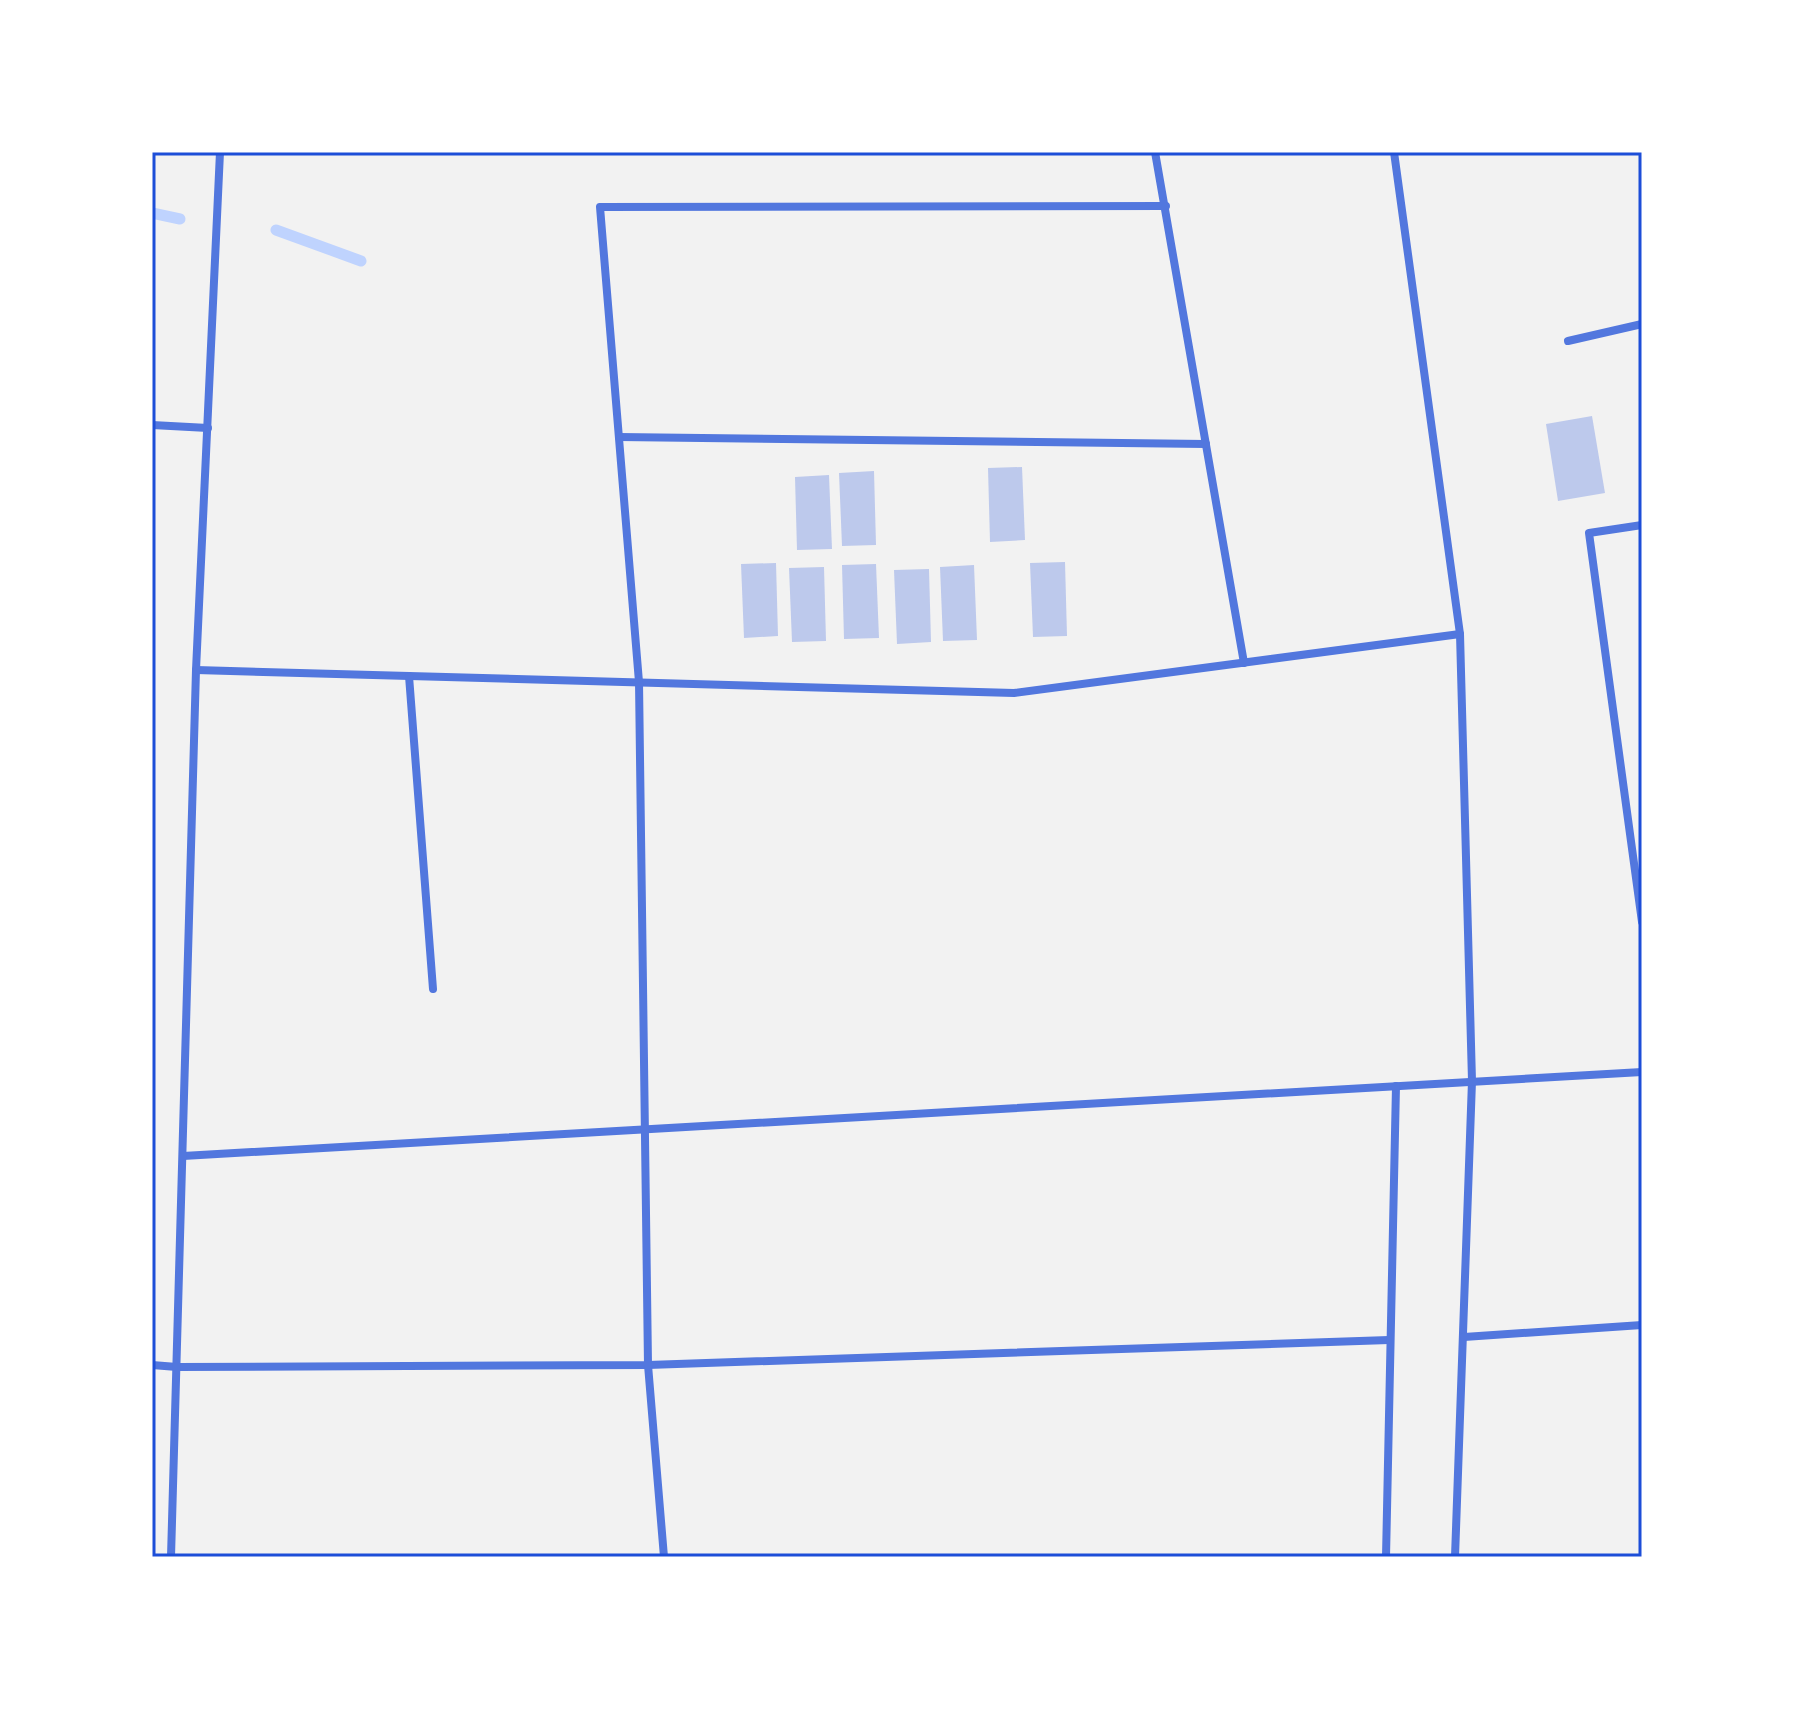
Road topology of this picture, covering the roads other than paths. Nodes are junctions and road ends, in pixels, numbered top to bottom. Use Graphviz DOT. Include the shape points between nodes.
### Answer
graph roads {
  1 [pos="220,152"];
  2 [pos="1155,152"];
  3 [pos="1394,152"];
  4 [pos="1166,206"];
  5 [pos="1642,324"];
  6 [pos="1568,341"];
  7 [pos="152,425"];
  8 [pos="208,428"];
  9 [pos="619,437"];
  10 [pos="1206,444"];
  11 [pos="1642,525"];
  12 [pos="1460,634"];
  13 [pos="1244,663"];
  14 [pos="196,670"];
  15 [pos="409,676"];
  16 [pos="639,682"];
  17 [pos="1642,922"];
  18 [pos="433,989"];
  19 [pos="1642,1072"];
  20 [pos="1472,1081"];
  21 [pos="1396,1086"];
  22 [pos="646,1129"];
  23 [pos="183,1156"];
  24 [pos="1642,1325"];
  25 [pos="1464,1337"];
  26 [pos="1389,1340"];
  27 [pos="152,1365"];
  28 [pos="648,1365"];
  29 [pos="177,1367"];
  30 [pos="171,1557"];
  31 [pos="664,1557"];
  32 [pos="1386,1557"];
  33 [pos="1455,1557"];
  1 -- 8 [label="street"];
  2 -- 4 [label="street"];
  3 -- 12 [label="street"];
  4 -- 9 [label="street" via="600,207"];
  4 -- 10 [label="street"];
  5 -- 6 [label="street"];
  7 -- 8 [label="street"];
  8 -- 14 [label="street"];
  9 -- 10 [label="street"];
  9 -- 16 [label="street"];
  10 -- 13 [label="street"];
  11 -- 17 [label="street" via="1589,533"];
  12 -- 13 [label="street"];
  12 -- 20 [label="street"];
  13 -- 16 [label="street" via="1014,693"];
  14 -- 15 [label="street"];
  14 -- 23 [label="street"];
  15 -- 16 [label="street"];
  15 -- 18 [label="street"];
  16 -- 22 [label="street"];
  19 -- 20 [label="street"];
  20 -- 21 [label="street"];
  20 -- 25 [label="street"];
  21 -- 22 [label="street"];
  21 -- 26 [label="street"];
  22 -- 23 [label="street"];
  22 -- 28 [label="street"];
  23 -- 29 [label="street"];
  24 -- 25 [label="street"];
  25 -- 33 [label="street"];
  26 -- 28 [label="street"];
  26 -- 32 [label="street"];
  27 -- 29 [label="street"];
  28 -- 29 [label="street"];
  28 -- 31 [label="street"];
  29 -- 30 [label="street"];
}
